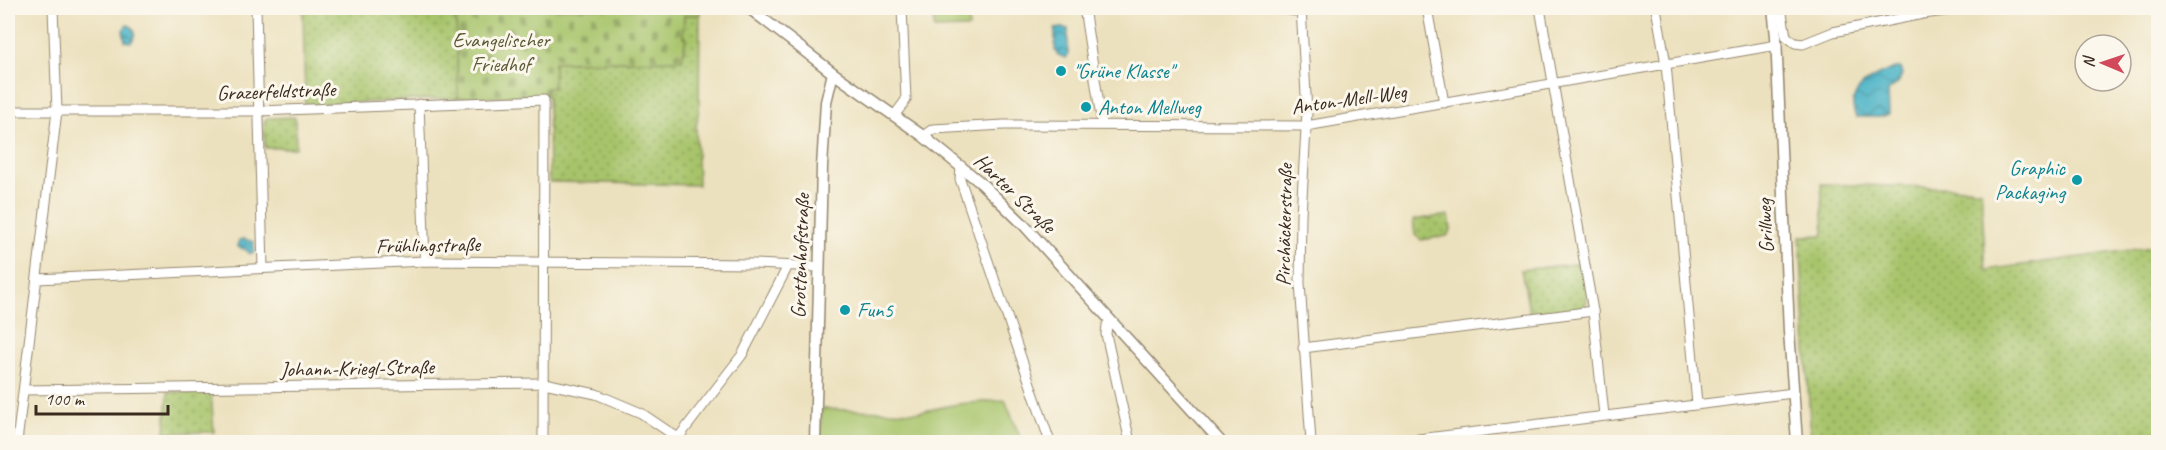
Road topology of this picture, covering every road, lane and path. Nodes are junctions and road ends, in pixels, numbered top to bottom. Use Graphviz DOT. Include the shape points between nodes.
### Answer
graph roads {
  1 [pos="53,8"];
  2 [pos="256,8"];
  3 [pos="749,8"];
  4 [pos="902,8"];
  5 [pos="1084,8"];
  6 [pos="1276,8"];
  7 [pos="1427,8"];
  8 [pos="1540,8"];
  9 [pos="1656,8"];
  10 [pos="1773,8"];
  11 [pos="1781,8"];
  12 [pos="1966,8"];
  13 [pos="1302,10"];
  14 [pos="1777,45"];
  15 [pos="1666,64"];
  16 [pos="833,73"];
  17 [pos="1553,84"];
  18 [pos="1444,103"];
  19 [pos="419,104"];
  20 [pos="8,111"];
  21 [pos="57,111"];
  22 [pos="259,111"];
  23 [pos="894,116"];
  24 [pos="1102,124"];
  25 [pos="1306,126"];
  26 [pos="923,136"];
  27 [pos="961,166"];
  28 [pos="425,261"];
  29 [pos="545,262"];
  30 [pos="788,266"];
  31 [pos="819,267"];
  32 [pos="263,268"];
  33 [pos="37,279"];
  34 [pos="1593,311"];
  35 [pos="1110,321"];
  36 [pos="1303,348"];
  37 [pos="544,384"];
  38 [pos="24,390"];
  39 [pos="1793,393"];
  40 [pos="1697,404"];
  41 [pos="1604,415"];
  42 [pos="676,440"];
  43 [pos="17,442"];
  44 [pos="543,442"];
  45 [pos="814,442"];
  46 [pos="1050,442"];
  47 [pos="1130,442"];
  48 [pos="1221,442"];
  49 [pos="1311,442"];
  50 [pos="1394,442"];
  51 [pos="1797,442"];
  1 -- 21 [label="street"];
  2 -- 22 [label="street"];
  3 -- 16 [label="main road, Harter Straße"];
  4 -- 23 [label="street" via="906,100"];
  5 -- 24 [label="street"];
  6 -- 13 [label="street"];
  7 -- 18 [label="street"];
  8 -- 17 [label="street"];
  9 -- 15 [label="street"];
  10 -- 14 [label="main road, Grillweg"];
  11 -- 12 [label="street" via="1786,36 1803,44 1833,32"];
  13 -- 25 [label="street, Pirchäckerstraße"];
  14 -- 15 [label="street, Anton-Mell-Weg"];
  14 -- 39 [label="main road, Grillweg"];
  15 -- 17 [label="street, Anton-Mell-Weg"];
  15 -- 40 [label="street"];
  16 -- 23 [label="main road, Harter Straße"];
  16 -- 31 [label="main road, Grottenhofstraße" via="826,102"];
  17 -- 18 [label="street, Anton-Mell-Weg"];
  17 -- 34 [label="street"];
  18 -- 25 [label="street, Anton-Mell-Weg"];
  19 -- 22 [label="street, Grazerfeldstraße"];
  19 -- 28 [label="street"];
  19 -- 29 [label="street, Grazerfeldstraße" via="544,100"];
  20 -- 21 [label="street, Grazerfeldstraße"];
  21 -- 22 [label="street, Grazerfeldstraße"];
  21 -- 33 [label="street"];
  22 -- 32 [label="street"];
  23 -- 26 [label="main road, Harter Straße"];
  24 -- 25 [label="street, Anton-Mell-Weg"];
  24 -- 26 [label="street, Anton-Mell-Weg" via="933,129"];
  25 -- 36 [label="street, Pirchäckerstraße" via="1300,245"];
  26 -- 27 [label="main road, Harter Straße"];
  27 -- 35 [label="main road, Harter Straße" via="1023,224"];
  27 -- 46 [label="street" via="960,179"];
  28 -- 29 [label="street, Frühlingstraße"];
  28 -- 32 [label="street, Frühlingstraße"];
  29 -- 30 [label="street, Frühlingstraße"];
  29 -- 37 [label="street"];
  30 -- 31 [label="street, Frühlingstraße"];
  30 -- 42 [label="street" via="742,355"];
  31 -- 45 [label="main road, Grottenhofstraße"];
  32 -- 33 [label="street, Frühlingstraße"];
  33 -- 38 [label="street"];
  34 -- 36 [label="street"];
  34 -- 41 [label="street"];
  35 -- 47 [label="street" via="1106,334"];
  35 -- 48 [label="main road, Harter Straße"];
  36 -- 49 [label="street, Pirchäckerstraße"];
  37 -- 38 [label="street, Johann-Kriegl-Straße"];
  37 -- 42 [label="street, Johann-Kriegl-Straße" via="596,394 641,413"];
  37 -- 44 [label="street"];
  38 -- 43 [label="street"];
  39 -- 40 [label="street"];
  39 -- 51 [label="main road, Grillweg"];
  40 -- 41 [label="street"];
  41 -- 50 [label="street"];
}
